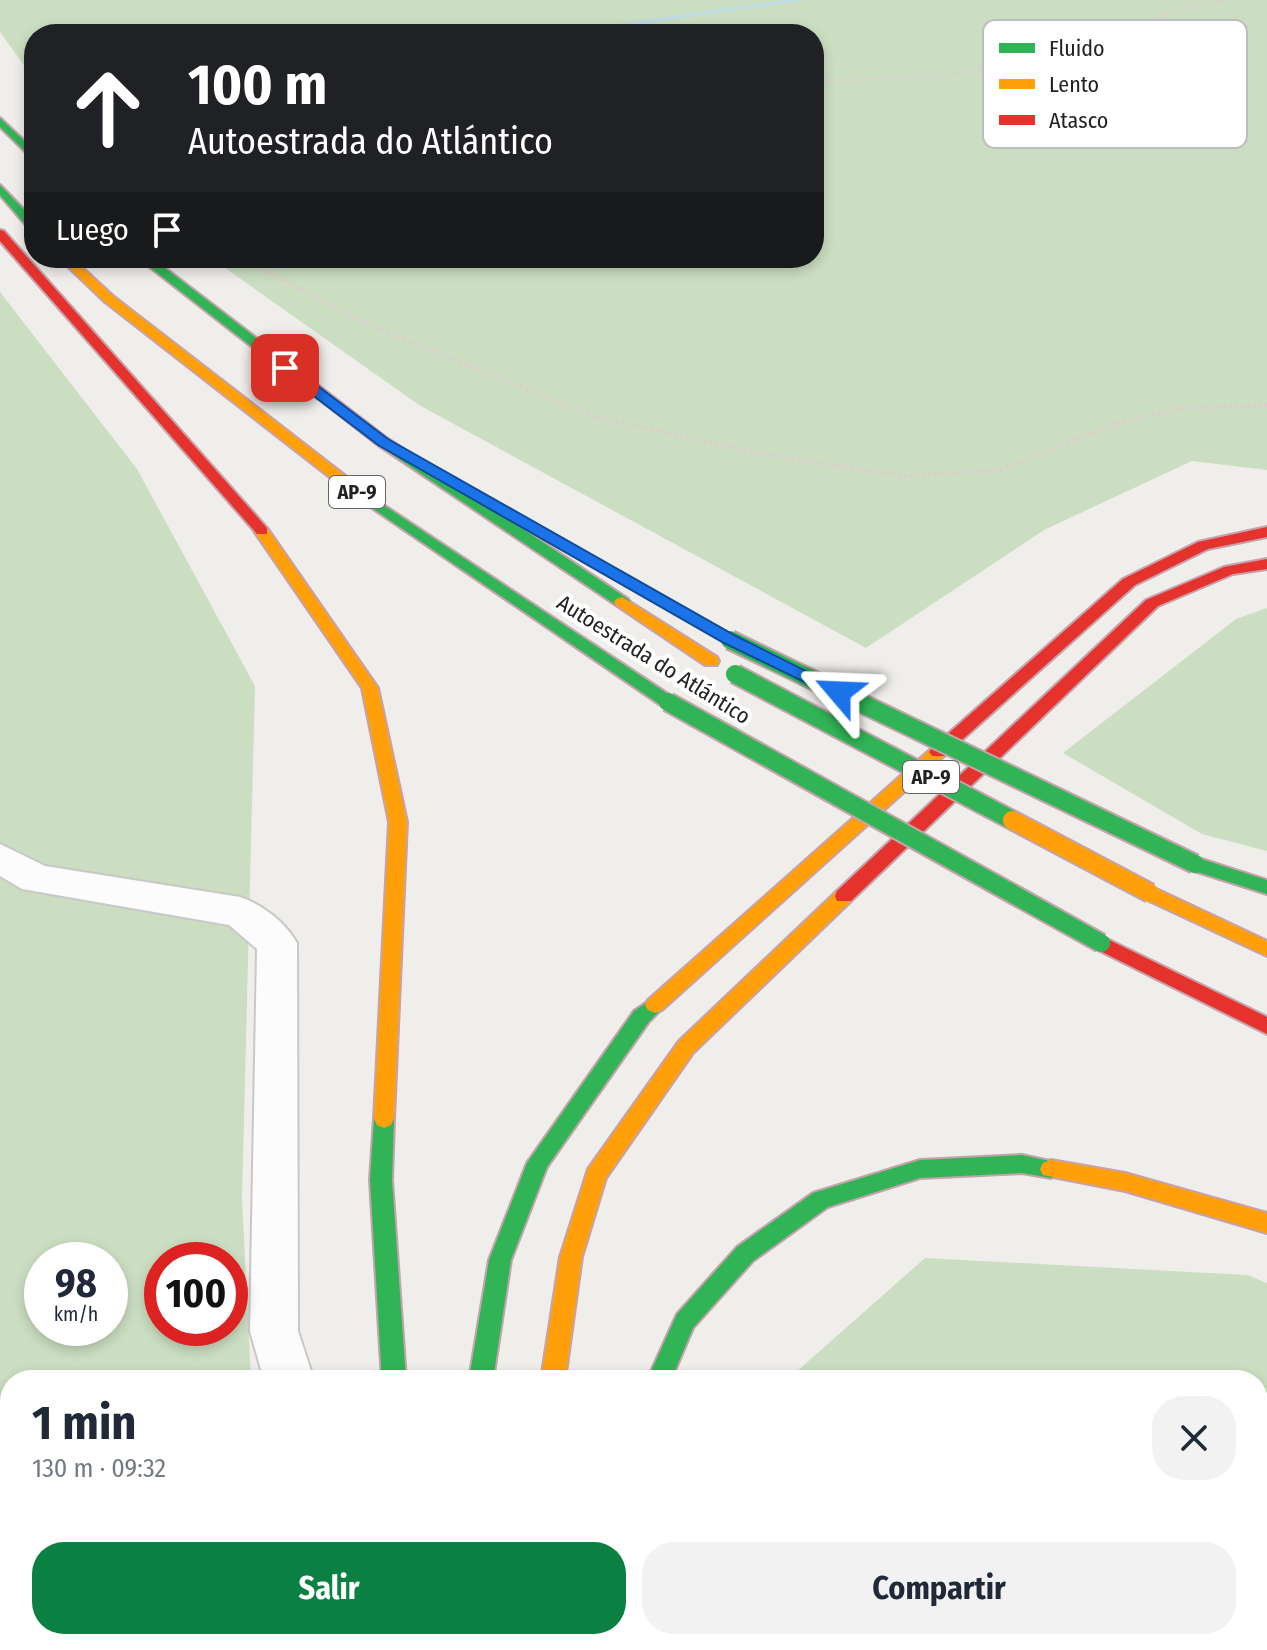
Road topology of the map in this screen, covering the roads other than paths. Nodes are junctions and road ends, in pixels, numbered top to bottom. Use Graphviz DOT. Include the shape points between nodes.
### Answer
graph roads {
  1 [pos="0,121"];
  2 [pos="24,146"];
  3 [pos="0,188"];
  4 [pos="24,216"];
  5 [pos="0,234"];
  6 [pos="24,264"];
  7 [pos="27,268"];
  8 [pos="76,268"];
  9 [pos="157,268"];
  10 [pos="383,442"];
  11 [pos="1267,532"];
  12 [pos="1267,564"];
  13 [pos="605,568"];
  14 [pos="723,636"];
  15 [pos="0,858"];
  16 [pos="1267,887"];
  17 [pos="1267,949"];
  18 [pos="1267,1026"];
  19 [pos="1267,1223"];
  20 [pos="286,1370"];
  21 [pos="393,1370"];
  22 [pos="483,1370"];
  23 [pos="554,1370"];
  24 [pos="663,1370"];
  1 -- 2 [label="highway"];
  3 -- 4 [label="highway"];
  5 -- 6 [label="highway"];
  7 -- 21 [label="highway" via="268,537 370,688 398,822 381,1180"];
  8 -- 18 [label="highway, Autoestrada do Atlántico / AP-9, bridge" via="362,495 668,702 1101,943"];
  9 -- 10 [label="highway, Autoestrada do Atlántico / AP-9"];
  10 -- 13 [label="highway"];
  10 -- 17 [label="highway, Autoestrada do Atlántico / AP-9, bridge" via="711,661 1150,893"];
  11 -- 22 [label="highway" via="1203,545 1129,582 641,1017 538,1163 500,1260"];
  12 -- 23 [label="highway" via="1229,570 1152,603 686,1047 596,1175 571,1257"];
  14 -- 16 [label="highway, bridge" via="1195,864"];
  15 -- 20 [label="street" via="36,879 240,912 277,943 274,1331"];
  19 -- 24 [label="highway" via="1125,1182 1022,1164 920,1169 821,1200 745,1254 685,1321"];
}
